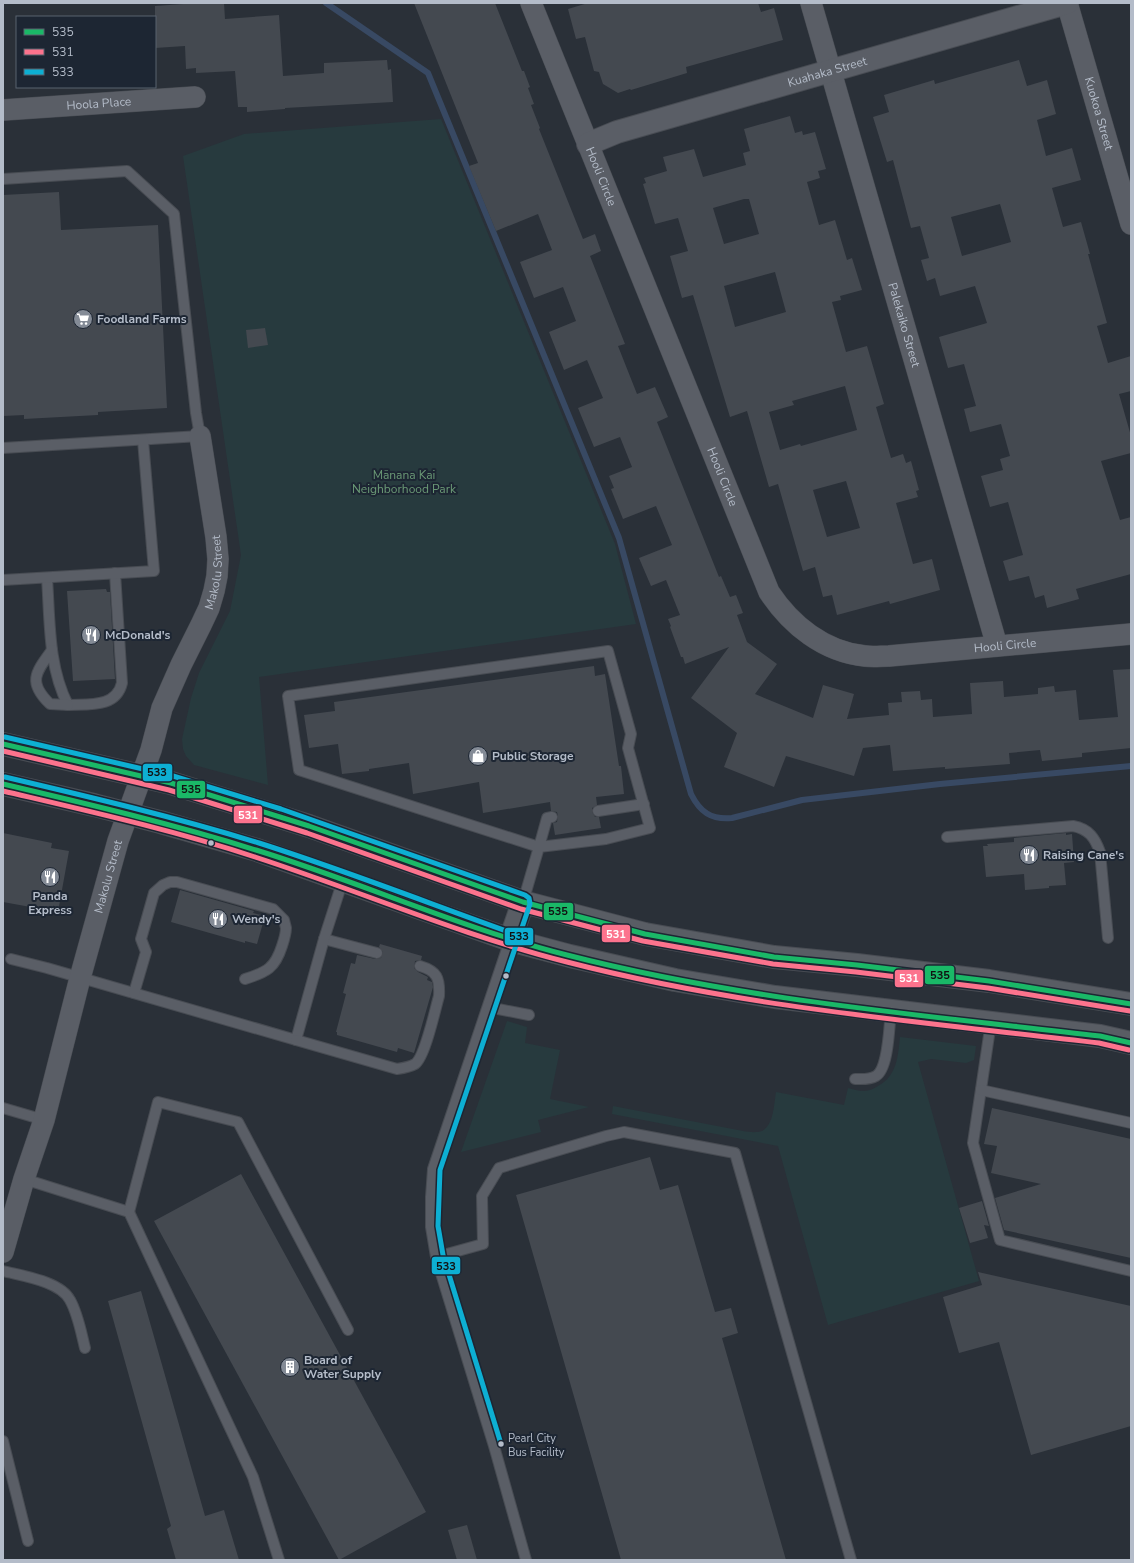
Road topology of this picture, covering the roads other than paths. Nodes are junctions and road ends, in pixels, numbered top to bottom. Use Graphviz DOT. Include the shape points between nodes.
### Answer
graph roads {
  1 [pos="531,3"];
  2 [pos="811,3"];
  3 [pos="1067,3"];
  4 [pos="831,71"];
  5 [pos="195,97"];
  6 [pos="3,110"];
  7 [pos="588,144"];
  8 [pos="3,179"];
  9 [pos="1131,224"];
  10 [pos="200,436"];
  11 [pos="143,440"];
  12 [pos="3,448"];
  13 [pos="115,573"];
  14 [pos="47,578"];
  15 [pos="3,580"];
  16 [pos="1131,634"];
  17 [pos="997,646"];
  18 [pos="52,650"];
  19 [pos="68,705"];
  20 [pos="3,744"];
  21 [pos="142,776"];
  22 [pos="3,784"];
  23 [pos="644,804"];
  24 [pos="598,811"];
  25 [pos="128,814"];
  26 [pos="552,817"];
  27 [pos="947,837"];
  28 [pos="539,847"];
  29 [pos="343,880"];
  30 [pos="523,902"];
  31 [pos="1108,938"];
  32 [pos="324,939"];
  33 [pos="510,940"];
  34 [pos="377,954"];
  35 [pos="11,959"];
  36 [pos="420,966"];
  37 [pos="80,978"];
  38 [pos="245,979"];
  39 [pos="134,993"];
  40 [pos="1131,1004"];
  41 [pos="488,1007"];
  42 [pos="891,1010"];
  43 [pos="529,1015"];
  44 [pos="991,1022"];
  45 [pos="296,1040"];
  46 [pos="1131,1042"];
  47 [pos="855,1079"];
  48 [pos="981,1090"];
  49 [pos="3,1108"];
  50 [pos="44,1120"];
  51 [pos="1131,1123"];
  52 [pos="24,1178"];
  53 [pos="129,1212"];
  54 [pos="3,1252"];
  55 [pos="436,1257"];
  56 [pos="3,1271"];
  57 [pos="1131,1271"];
  58 [pos="348,1330"];
  59 [pos="85,1348"];
  60 [pos="3,1441"];
  61 [pos="28,1541"];
  62 [pos="279,1560"];
  63 [pos="526,1560"];
  64 [pos="851,1560"];
  1 -- 7 [label="street, Hooli Circle"];
  2 -- 4 [label="street, Palekaiko Street"];
  3 -- 4 [label="street, Kuahaka Street"];
  3 -- 9 [label="street, Kuokoa Street"];
  4 -- 7 [label="street, Kuahaka Street" via="617,132"];
  4 -- 17 [label="street, Palekaiko Street"];
  5 -- 6 [label="street, Hoola Place"];
  7 -- 17 [label="street, Hooli Circle" via="769,592 778,606 806,633 824,644 864,656"];
  8 -- 10 [label="lane" via="127,171 174,214"];
  10 -- 11 [label="lane"];
  10 -- 21 [label="street, Makolu Street" via="216,538 217,576 209,608 162,708"];
  11 -- 12 [label="lane"];
  11 -- 13 [label="lane" via="154,571"];
  13 -- 14 [label="lane"];
  13 -- 19 [label="lane" via="122,683 120,691 106,702"];
  14 -- 15 [label="lane"];
  14 -- 18 [label="lane"];
  16 -- 17 [label="street, Hooli Circle"];
  18 -- 19 [label="lane" via="62,692"];
  18 -- 19 [label="lane" via="37,670 36,684 50,704"];
  20 -- 21 [label="main road"];
  21 -- 25 [label="street, Makolu Street"];
  21 -- 30 [label="main road" via="294,821"];
  22 -- 25 [label="main road"];
  23 -- 24 [label="lane"];
  23 -- 28 [label="lane" via="650,828 606,839"];
  23 -- 28 [label="lane" via="628,748 631,734 608,651 288,696 299,770"];
  25 -- 29 [label="main road" via="258,850"];
  25 -- 37 [label="street, Makolu Street" via="118,841"];
  26 -- 28 [label="lane" via="547,818"];
  27 -- 31 [label="lane" via="1073,826 1090,833 1100,852"];
  28 -- 30 [label="lane"];
  29 -- 32 [label="lane"];
  29 -- 33 [label="main road"];
  30 -- 33 [label="main road"];
  30 -- 40 [label="main road" via="645,934 774,957 989,981"];
  32 -- 34 [label="lane"];
  32 -- 45 [label="lane"];
  33 -- 41 [label="lane"];
  33 -- 42 [label="main road" via="675,980 775,997"];
  35 -- 37 [label="lane"];
  36 -- 45 [label="lane" via="430,969 436,976 439,987 422,1054 416,1063 407,1068 398,1068"];
  37 -- 39 [label="lane"];
  37 -- 50 [label="street, Makolu Street"];
  38 -- 39 [label="lane" via="266,971 278,959 286,932 284,920 273,909 170,882 154,893 141,939 146,952"];
  39 -- 45 [label="lane"];
  41 -- 43 [label="lane"];
  41 -- 55 [label="lane" via="433,1169 431,1227"];
  42 -- 44 [label="main road"];
  42 -- 47 [label="lane" via="883,1067 869,1079"];
  44 -- 46 [label="main road"];
  44 -- 48 [label="lane"];
  48 -- 51 [label="lane"];
  48 -- 57 [label="lane" via="973,1143 1000,1240"];
  49 -- 50 [label="lane"];
  50 -- 52 [label="street, Makolu Street"];
  52 -- 53 [label="lane"];
  52 -- 54 [label="street, Makolu Street"];
  53 -- 58 [label="lane" via="158,1102 238,1122"];
  53 -- 62 [label="lane" via="253,1477"];
  55 -- 63 [label="lane"];
  55 -- 64 [label="lane" via="483,1244 482,1196 499,1168 624,1132 735,1153"];
  56 -- 59 [label="lane" via="51,1284 66,1294 74,1309"];
  60 -- 61 [label="lane"];
}
